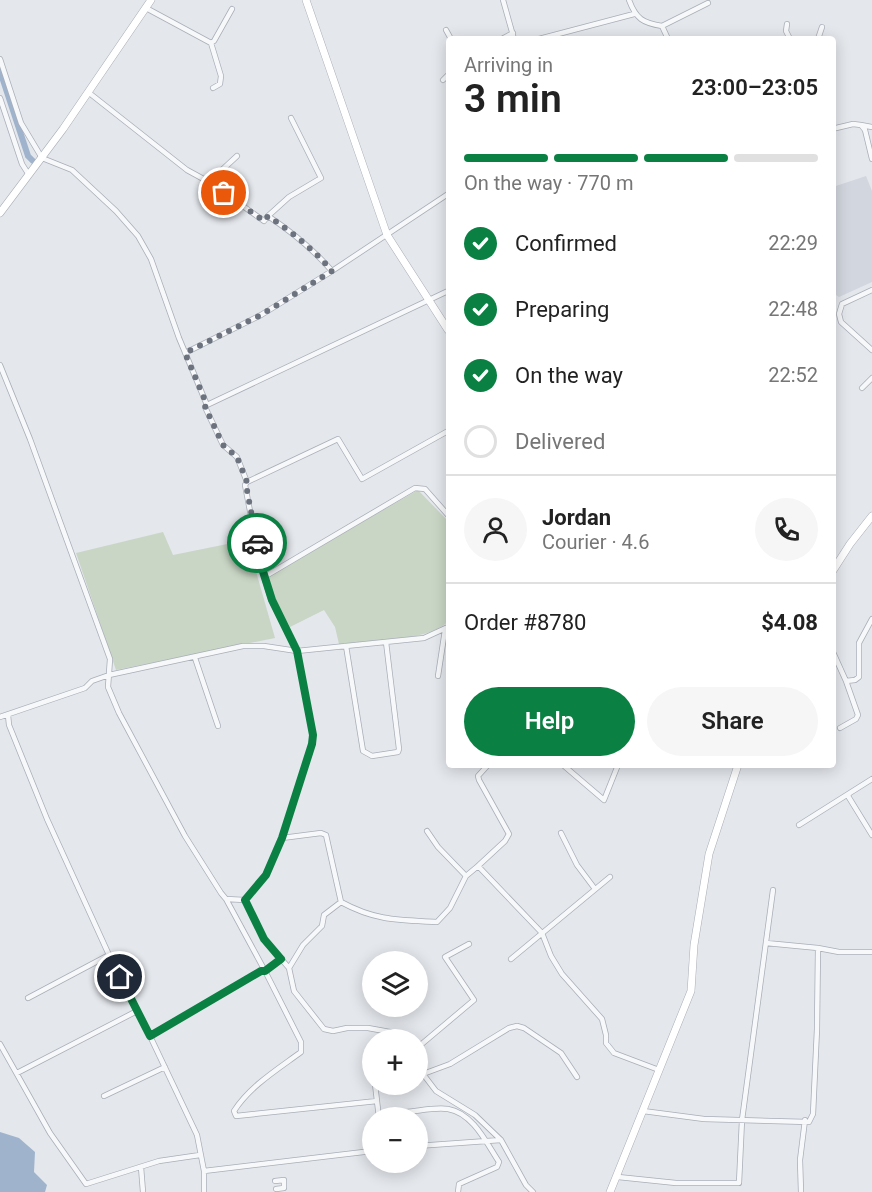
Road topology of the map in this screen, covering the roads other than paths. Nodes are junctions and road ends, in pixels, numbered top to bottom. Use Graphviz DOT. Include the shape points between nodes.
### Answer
graph roads {
  1 [pos="151,0"];
  2 [pos="306,0"];
  3 [pos="503,0"];
  4 [pos="629,0"];
  5 [pos="708,3"];
  6 [pos="146,8"];
  7 [pos="232,9"];
  8 [pos="634,14"];
  9 [pos="787,24"];
  10 [pos="662,26"];
  11 [pos="822,27"];
  12 [pos="446,30"];
  13 [pos="449,36"];
  14 [pos="514,36"];
  15 [pos="550,36"];
  16 [pos="667,36"];
  17 [pos="788,36"];
  18 [pos="819,36"];
  19 [pos="211,43"];
  20 [pos="0,59"];
  21 [pos="446,77"];
  22 [pos="443,80"];
  23 [pos="213,88"];
  24 [pos="88,92"];
  25 [pos="0,98"];
  26 [pos="291,118"];
  27 [pos="861,125"];
  28 [pos="872,127"];
  29 [pos="836,128"];
  30 [pos="237,156"];
  31 [pos="42,159"];
  32 [pos="872,159"];
  33 [pos="29,175"];
  34 [pos="209,182"];
  35 [pos="446,196"];
  36 [pos="0,213"];
  37 [pos="268,216"];
  38 [pos="387,236"];
  39 [pos="332,271"];
  40 [pos="872,290"];
  41 [pos="446,292"];
  42 [pos="430,300"];
  43 [pos="446,327"];
  44 [pos="872,350"];
  45 [pos="185,353"];
  46 [pos="0,365"];
  47 [pos="872,378"];
  48 [pos="862,388"];
  49 [pos="207,405"];
  50 [pos="446,432"];
  51 [pos="247,482"];
  52 [pos="446,513"];
  53 [pos="872,516"];
  54 [pos="836,566"];
  55 [pos="264,577"];
  56 [pos="872,619"];
  57 [pos="446,629"];
  58 [pos="446,634"];
  59 [pos="386,642"];
  60 [pos="346,646"];
  61 [pos="297,651"];
  62 [pos="195,658"];
  63 [pos="836,659"];
  64 [pos="109,675"];
  65 [pos="438,676"];
  66 [pos="846,681"];
  67 [pos="8,715"];
  68 [pos="0,717"];
  69 [pos="218,726"];
  70 [pos="840,728"];
  71 [pos="482,768"];
  72 [pos="567,768"];
  73 [pos="617,768"];
  74 [pos="737,768"];
  75 [pos="872,779"];
  76 [pos="849,793"];
  77 [pos="799,825"];
  78 [pos="427,831"];
  79 [pos="561,833"];
  80 [pos="871,833"];
  81 [pos="282,838"];
  82 [pos="478,866"];
  83 [pos="466,876"];
  84 [pos="610,877"];
  85 [pos="595,889"];
  86 [pos="773,890"];
  87 [pos="226,899"];
  88 [pos="245,900"];
  89 [pos="341,902"];
  90 [pos="542,933"];
  91 [pos="766,943"];
  92 [pos="469,944"];
  93 [pos="818,948"];
  94 [pos="872,952"];
  95 [pos="109,955"];
  96 [pos="281,959"];
  97 [pos="511,960"];
  98 [pos="289,968"];
  99 [pos="265,971"];
  100 [pos="28,998"];
  101 [pos="137,1011"];
  102 [pos="374,1029"];
  103 [pos="150,1036"];
  104 [pos="428,1040"];
  105 [pos="0,1044"];
  106 [pos="165,1066"];
  107 [pos="659,1070"];
  108 [pos="428,1072"];
  109 [pos="16,1074"];
  110 [pos="577,1077"];
  111 [pos="428,1081"];
  112 [pos="376,1095"];
  113 [pos="104,1096"];
  114 [pos="377,1101"];
  115 [pos="378,1107"];
  116 [pos="428,1110"];
  117 [pos="643,1111"];
  118 [pos="742,1120"];
  119 [pos="805,1120"];
  120 [pos="484,1140"];
  121 [pos="501,1140"];
  122 [pos="428,1145"];
  123 [pos="362,1152"];
  124 [pos="200,1155"];
  125 [pos="141,1167"];
  126 [pos="204,1171"];
  127 [pos="618,1177"];
  128 [pos="275,1181"];
  129 [pos="86,1184"];
  130 [pos="736,1185"];
  131 [pos="276,1189"];
  132 [pos="83,1192"];
  133 [pos="143,1192"];
  134 [pos="204,1192"];
  135 [pos="458,1192"];
  136 [pos="533,1192"];
  137 [pos="610,1192"];
  138 [pos="736,1192"];
  139 [pos="801,1192"];
  1 -- 6 [label="street"];
  2 -- 38 [label="street"];
  3 -- 14 [label="street"];
  4 -- 8 [label="street"];
  5 -- 10 [label="street"];
  6 -- 19 [label="street"];
  6 -- 24 [label="street"];
  7 -- 19 [label="street"];
  8 -- 10 [label="street" via="647,23"];
  8 -- 15 [label="street"];
  9 -- 17 [label="street"];
  10 -- 16 [label="street"];
  11 -- 18 [label="street"];
  12 -- 13 [label="street"];
  19 -- 23 [label="street" via="221,76 220,84"];
  20 -- 31 [label="street" via="21,123"];
  21 -- 22 [label="street"];
  24 -- 31 [label="street"];
  24 -- 34 [label="street" via="186,170"];
  25 -- 33 [label="street"];
  26 -- 37 [label="street" via="321,178 289,197"];
  27 -- 28 [label="street"];
  27 -- 29 [label="street"];
  27 -- 32 [label="street"];
  30 -- 34 [label="street"];
  31 -- 33 [label="street"];
  31 -- 45 [label="street" via="72,170 138,237 151,259"];
  33 -- 36 [label="street"];
  34 -- 37 [label="street" via="264,221"];
  35 -- 38 [label="street"];
  37 -- 39 [label="street" via="314,250"];
  38 -- 39 [label="street"];
  38 -- 42 [label="street"];
  39 -- 45 [label="street" via="261,315"];
  40 -- 44 [label="street" via="842,304 839,314 841,322"];
  41 -- 42 [label="street"];
  42 -- 43 [label="street"];
  42 -- 49 [label="street"];
  45 -- 49 [label="street"];
  46 -- 64 [label="street" via="110,659"];
  47 -- 48 [label="street"];
  49 -- 51 [label="street" via="223,445 237,457"];
  50 -- 51 [label="street" via="362,479 338,439"];
  51 -- 55 [label="street"];
  52 -- 55 [label="street" via="425,489 415,488"];
  53 -- 54 [label="street"];
  55 -- 61 [label="street"];
  56 -- 66 [label="street" via="859,643 859,677"];
  57 -- 59 [label="street" via="424,638"];
  58 -- 65 [label="street"];
  59 -- 60 [label="street"];
  59 -- 60 [label="street" via="399,749 372,756 363,751"];
  60 -- 61 [label="street"];
  61 -- 62 [label="street" via="243,646"];
  61 -- 81 [label="street" via="313,735"];
  62 -- 64 [label="street"];
  62 -- 69 [label="street"];
  63 -- 66 [label="street"];
  64 -- 67 [label="street" via="85,688"];
  64 -- 87 [label="street" via="108,687 134,743 185,836"];
  66 -- 70 [label="street" via="858,715"];
  67 -- 68 [label="street"];
  67 -- 95 [label="street" via="46,819"];
  71 -- 82 [label="street" via="479,780 508,834"];
  72 -- 73 [label="street" via="604,800"];
  74 -- 107 [label="street" via="709,854 694,945 691,991"];
  75 -- 76 [label="street"];
  76 -- 77 [label="street"];
  76 -- 80 [label="street"];
  78 -- 83 [label="street"];
  79 -- 85 [label="street"];
  81 -- 88 [label="street" via="266,875"];
  81 -- 89 [label="street" via="326,835"];
  82 -- 83 [label="street"];
  82 -- 90 [label="street"];
  83 -- 89 [label="street" via="450,908 437,922 388,920"];
  84 -- 85 [label="street"];
  85 -- 90 [label="street"];
  86 -- 91 [label="street"];
  87 -- 88 [label="street"];
  87 -- 99 [label="street"];
  88 -- 96 [label="street" via="264,939"];
  89 -- 98 [label="street" via="324,915 322,926 303,945"];
  90 -- 97 [label="street"];
  90 -- 107 [label="street" via="562,974 602,1019 606,1043 614,1053"];
  91 -- 93 [label="street"];
  91 -- 118 [label="street"];
  92 -- 104 [label="street" via="445,957 474,1000"];
  93 -- 94 [label="street"];
  93 -- 119 [label="street" via="813,1114 809,1122"];
  95 -- 100 [label="street"];
  95 -- 101 [label="street"];
  96 -- 98 [label="street"];
  96 -- 99 [label="street"];
  98 -- 102 [label="street" via="294,991 324,1029"];
  99 -- 103 [label="street"];
  99 -- 114 [label="street" via="301,1042 301,1052 260,1082 238,1105 236,1116"];
  101 -- 103 [label="street"];
  101 -- 109 [label="street"];
  103 -- 106 [label="street"];
  105 -- 109 [label="street"];
  106 -- 113 [label="street"];
  106 -- 124 [label="street" via="196,1135"];
  107 -- 117 [label="street"];
  108 -- 110 [label="street" via="517,1026 561,1053"];
  109 -- 129 [label="street"];
  111 -- 121 [label="street" via="436,1091 475,1114"];
  112 -- 114 [label="street"];
  114 -- 115 [label="street"];
  116 -- 120 [label="street" via="448,1108 464,1116"];
  117 -- 118 [label="street"];
  117 -- 127 [label="street"];
  118 -- 119 [label="street"];
  118 -- 130 [label="street" via="740,1179"];
  119 -- 139 [label="street"];
  120 -- 121 [label="street"];
  120 -- 122 [label="street"];
  120 -- 135 [label="street" via="500,1165 459,1184"];
  121 -- 136 [label="street"];
  123 -- 126 [label="street"];
  124 -- 125 [label="street"];
  124 -- 126 [label="street"];
  125 -- 129 [label="street"];
  125 -- 133 [label="street"];
  126 -- 134 [label="street"];
  127 -- 130 [label="street"];
  127 -- 137 [label="street"];
  128 -- 131 [label="street" via="284,1180 284,1188"];
  129 -- 132 [label="street"];
  130 -- 138 [label="street"];
}
